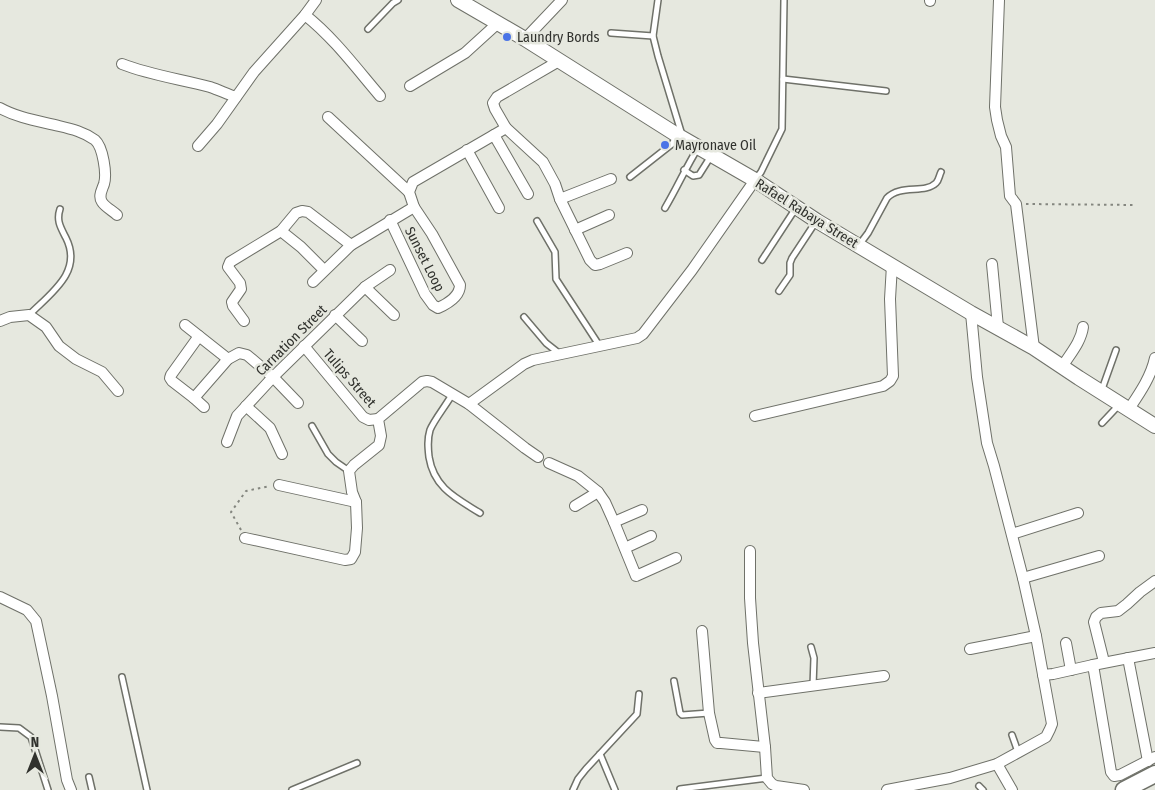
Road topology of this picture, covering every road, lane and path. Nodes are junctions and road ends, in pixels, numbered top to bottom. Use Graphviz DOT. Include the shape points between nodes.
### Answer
graph roads {
  1 [pos="316,0"];
  2 [pos="398,0"];
  3 [pos="458,0"];
  4 [pos="562,0"];
  5 [pos="658,0"];
  6 [pos="784,0"];
  7 [pos="999,0"];
  8 [pos="305,15"];
  9 [pos="498,23"];
  10 [pos="368,29"];
  11 [pos="611,33"];
  12 [pos="653,36"];
  13 [pos="525,39"];
  14 [pos="559,61"];
  15 [pos="122,64"];
  16 [pos="783,79"];
  17 [pos="410,86"];
  18 [pos="886,91"];
  19 [pos="380,96"];
  20 [pos="236,97"];
  21 [pos="0,108"];
  22 [pos="328,117"];
  23 [pos="506,128"];
  24 [pos="494,135"];
  25 [pos="680,136"];
  26 [pos="198,146"];
  27 [pos="698,147"];
  28 [pos="467,150"];
  29 [pos="712,155"];
  30 [pos="684,170"];
  31 [pos="941,172"];
  32 [pos="630,177"];
  33 [pos="611,179"];
  34 [pos="755,180"];
  35 [pos="409,192"];
  36 [pos="528,194"];
  37 [pos="560,199"];
  38 [pos="1016,204"];
  39 [pos="1134,205"];
  40 [pos="414,206"];
  41 [pos="499,208"];
  42 [pos="665,208"];
  43 [pos="60,209"];
  44 [pos="797,209"];
  45 [pos="117,215"];
  46 [pos="609,215"];
  47 [pos="390,220"];
  48 [pos="537,221"];
  49 [pos="817,221"];
  50 [pos="575,230"];
  51 [pos="281,231"];
  52 [pos="351,245"];
  53 [pos="859,246"];
  54 [pos="626,253"];
  55 [pos="762,260"];
  56 [pos="992,264"];
  57 [pos="892,265"];
  58 [pos="324,270"];
  59 [pos="390,270"];
  60 [pos="313,282"];
  61 [pos="364,287"];
  62 [pos="779,292"];
  63 [pos="972,313"];
  64 [pos="29,315"];
  65 [pos="335,315"];
  66 [pos="394,315"];
  67 [pos="524,317"];
  68 [pos="0,321"];
  69 [pos="244,321"];
  70 [pos="185,325"];
  71 [pos="998,327"];
  72 [pos="1083,327"];
  73 [pos="199,336"];
  74 [pos="362,341"];
  75 [pos="304,346"];
  76 [pos="600,346"];
  77 [pos="1034,348"];
  78 [pos="1116,350"];
  79 [pos="560,354"];
  80 [pos="228,358"];
  81 [pos="1155,358"];
  82 [pos="1062,367"];
  83 [pos="273,377"];
  84 [pos="118,390"];
  85 [pos="1101,392"];
  86 [pos="453,394"];
  87 [pos="194,398"];
  88 [pos="298,403"];
  89 [pos="469,404"];
  90 [pos="246,406"];
  91 [pos="204,407"];
  92 [pos="1124,407"];
  93 [pos="755,416"];
  94 [pos="378,420"];
  95 [pos="1102,423"];
  96 [pos="312,426"];
  97 [pos="1155,426"];
  98 [pos="227,442"];
  99 [pos="282,454"];
  100 [pos="538,457"];
  101 [pos="549,463"];
  102 [pos="349,470"];
  103 [pos="279,485"];
  104 [pos="598,492"];
  105 [pos="356,502"];
  106 [pos="575,506"];
  107 [pos="642,510"];
  108 [pos="480,513"];
  109 [pos="1078,513"];
  110 [pos="614,522"];
  111 [pos="1012,534"];
  112 [pos="651,536"];
  113 [pos="245,538"];
  114 [pos="625,548"];
  115 [pos="750,551"];
  116 [pos="1099,556"];
  117 [pos="676,558"];
  118 [pos="1023,578"];
  119 [pos="1155,581"];
  120 [pos="0,596"];
  121 [pos="702,631"];
  122 [pos="1036,636"];
  123 [pos="1066,643"];
  124 [pos="811,647"];
  125 [pos="970,649"];
  126 [pos="1155,654"];
  127 [pos="1128,658"];
  128 [pos="1104,662"];
  129 [pos="1093,664"];
  130 [pos="1071,670"];
  131 [pos="1043,675"];
  132 [pos="884,676"];
  133 [pos="122,677"];
  134 [pos="674,680"];
  135 [pos="813,686"];
  136 [pos="640,694"];
  137 [pos="758,694"];
  138 [pos="709,713"];
  139 [pos="0,727"];
  140 [pos="1012,735"];
  141 [pos="765,747"];
  142 [pos="1018,752"];
  143 [pos="600,754"];
  144 [pos="357,763"];
  145 [pos="997,764"];
  146 [pos="1153,764"];
  147 [pos="89,777"];
  148 [pos="767,778"];
  149 [pos="680,789"];
  150 [pos="782,789"];
  151 [pos="48,790"];
  152 [pos="71,790"];
  153 [pos="92,790"];
  154 [pos="147,790"];
  155 [pos="292,790"];
  156 [pos="573,790"];
  157 [pos="615,790"];
  158 [pos="804,790"];
  159 [pos="887,790"];
  160 [pos="1012,790"];
  161 [pos="1124,790"];
  1 -- 8 [label="street"];
  2 -- 10 [label="lane"];
  3 -- 9 [label="main road, Rafael Rabaya Street"];
  4 -- 13 [label="street"];
  5 -- 12 [label="lane"];
  6 -- 16 [label="lane"];
  7 -- 38 [label="street" via="996,120 1006,147 1010,196"];
  8 -- 19 [label="street" via="336,44"];
  8 -- 20 [label="street"];
  9 -- 13 [label="main road, Rafael Rabaya Street"];
  9 -- 17 [label="street" via="465,53"];
  11 -- 12 [label="lane"];
  12 -- 25 [label="lane"];
  13 -- 14 [label="main road, Rafael Rabaya Street"];
  14 -- 23 [label="street" via="497,97 493,103"];
  14 -- 25 [label="main road, Rafael Rabaya Street"];
  15 -- 20 [label="street"];
  16 -- 18 [label="lane"];
  16 -- 34 [label="lane" via="782,129"];
  20 -- 26 [label="street"];
  21 -- 45 [label="street" via="80,131 96,141 103,154 102,202"];
  22 -- 35 [label="street"];
  23 -- 24 [label="street"];
  23 -- 37 [label="street" via="543,162"];
  24 -- 28 [label="street"];
  24 -- 36 [label="street"];
  25 -- 27 [label="main road, Rafael Rabaya Street"];
  25 -- 32 [label="lane"];
  27 -- 29 [label="main road, Rafael Rabaya Street"];
  27 -- 30 [label="lane"];
  28 -- 35 [label="street" via="413,182"];
  28 -- 41 [label="street"];
  29 -- 30 [label="lane" via="699,175 693,176"];
  29 -- 34 [label="main road, Rafael Rabaya Street"];
  30 -- 42 [label="lane"];
  31 -- 53 [label="lane" via="931,186 890,195"];
  33 -- 37 [label="street"];
  34 -- 44 [label="main road, Rafael Rabaya Street"];
  34 -- 76 [label="street" via="643,334"];
  35 -- 40 [label="street"];
  37 -- 50 [label="street"];
  38 -- 39 [label="path"];
  38 -- 77 [label="street"];
  40 -- 47 [label="street"];
  40 -- 47 [label="street, Sunset Loop" via="460,285 457,294 444,306 438,308 433,305 425,294"];
  43 -- 64 [label="lane" via="57,216 72,259 63,281"];
  44 -- 49 [label="main road, Rafael Rabaya Street"];
  44 -- 55 [label="lane"];
  46 -- 50 [label="street"];
  47 -- 52 [label="street"];
  48 -- 76 [label="lane" via="555,252 556,279"];
  49 -- 53 [label="main road, Rafael Rabaya Street"];
  49 -- 62 [label="lane" via="792,258 790,275"];
  50 -- 54 [label="street" via="595,265"];
  51 -- 52 [label="street" via="296,213 308,212"];
  51 -- 58 [label="street"];
  51 -- 69 [label="street" via="230,262 228,267 241,289 232,302"];
  52 -- 58 [label="street"];
  53 -- 57 [label="main road, Rafael Rabaya Street"];
  56 -- 71 [label="street"];
  57 -- 63 [label="main road, Rafael Rabaya Street"];
  57 -- 93 [label="street" via="893,376 890,381 883,386"];
  58 -- 60 [label="street"];
  59 -- 61 [label="street, Carnation Street"];
  61 -- 65 [label="street, Carnation Street"];
  61 -- 66 [label="street"];
  63 -- 71 [label="main road, Rafael Rabaya Street"];
  63 -- 111 [label="street" via="987,443"];
  64 -- 68 [label="street"];
  64 -- 84 [label="street" via="46,327 59,346 102,372"];
  65 -- 74 [label="street"];
  65 -- 75 [label="street, Carnation Street"];
  67 -- 79 [label="lane"];
  70 -- 73 [label="street"];
  71 -- 77 [label="main road, Rafael Rabaya Street"];
  72 -- 82 [label="street" via="1079,342"];
  73 -- 80 [label="street"];
  73 -- 87 [label="street" via="170,378"];
  75 -- 83 [label="street, Carnation Street"];
  75 -- 94 [label="street, Tulips Street" via="363,417"];
  76 -- 79 [label="street"];
  77 -- 82 [label="main road, Rafael Rabaya Street"];
  78 -- 85 [label="lane"];
  79 -- 89 [label="street" via="524,364"];
  80 -- 83 [label="street" via="240,353 248,355"];
  80 -- 87 [label="street"];
  81 -- 92 [label="street" via="1145,384"];
  82 -- 85 [label="main road, Rafael Rabaya Street"];
  83 -- 88 [label="street"];
  83 -- 90 [label="street, Carnation Street"];
  85 -- 92 [label="main road, Rafael Rabaya Street"];
  86 -- 89 [label="street"];
  86 -- 94 [label="street" via="432,382 422,382"];
  86 -- 108 [label="lane" via="431,429 427,442 430,464 438,482 449,494"];
  87 -- 91 [label="street"];
  89 -- 100 [label="street"];
  90 -- 98 [label="street, Carnation Street" via="237,416"];
  90 -- 99 [label="street" via="270,428"];
  92 -- 95 [label="lane"];
  92 -- 97 [label="main road, Rafael Rabaya Street"];
  94 -- 102 [label="street" via="379,445"];
  96 -- 102 [label="lane" via="328,454"];
  101 -- 104 [label="street" via="578,476"];
  102 -- 105 [label="street"];
  103 -- 105 [label="street"];
  103 -- 113 [label="path" via="246,491 232,512"];
  104 -- 106 [label="street"];
  104 -- 110 [label="street"];
  105 -- 113 [label="street" via="355,552 350,559"];
  107 -- 110 [label="street"];
  109 -- 111 [label="street"];
  110 -- 114 [label="street"];
  111 -- 118 [label="street"];
  112 -- 114 [label="street"];
  114 -- 117 [label="street" via="636,576"];
  115 -- 137 [label="street" via="752,634"];
  116 -- 118 [label="street"];
  118 -- 122 [label="street"];
  119 -- 128 [label="street" via="1118,610 1096,617 1094,622"];
  120 -- 152 [label="street" via="27,610 36,621"];
  121 -- 138 [label="street"];
  122 -- 125 [label="street"];
  122 -- 131 [label="street"];
  123 -- 130 [label="street"];
  124 -- 135 [label="lane"];
  126 -- 127 [label="street"];
  127 -- 128 [label="street"];
  127 -- 146 [label="street"];
  128 -- 129 [label="street"];
  129 -- 130 [label="street"];
  129 -- 146 [label="street" via="1111,772 1114,776 1120,775"];
  130 -- 131 [label="street"];
  131 -- 142 [label="street" via="1052,724 1046,737"];
  132 -- 135 [label="street"];
  133 -- 154 [label="lane"];
  134 -- 138 [label="lane" via="682,715"];
  135 -- 137 [label="street"];
  136 -- 143 [label="lane" via="637,714"];
  137 -- 141 [label="street"];
  138 -- 141 [label="street" via="717,743"];
  139 -- 151 [label="lane" via="19,728 31,737"];
  140 -- 142 [label="lane"];
  141 -- 148 [label="street"];
  142 -- 145 [label="street"];
  143 -- 156 [label="lane" via="578,779"];
  143 -- 157 [label="lane"];
  144 -- 155 [label="lane"];
  145 -- 159 [label="street" via="950,778"];
  145 -- 160 [label="street"];
  146 -- 161 [label="highway"];
  147 -- 153 [label="lane"];
  148 -- 149 [label="lane"];
  148 -- 150 [label="street"];
  150 -- 158 [label="street"];
}
